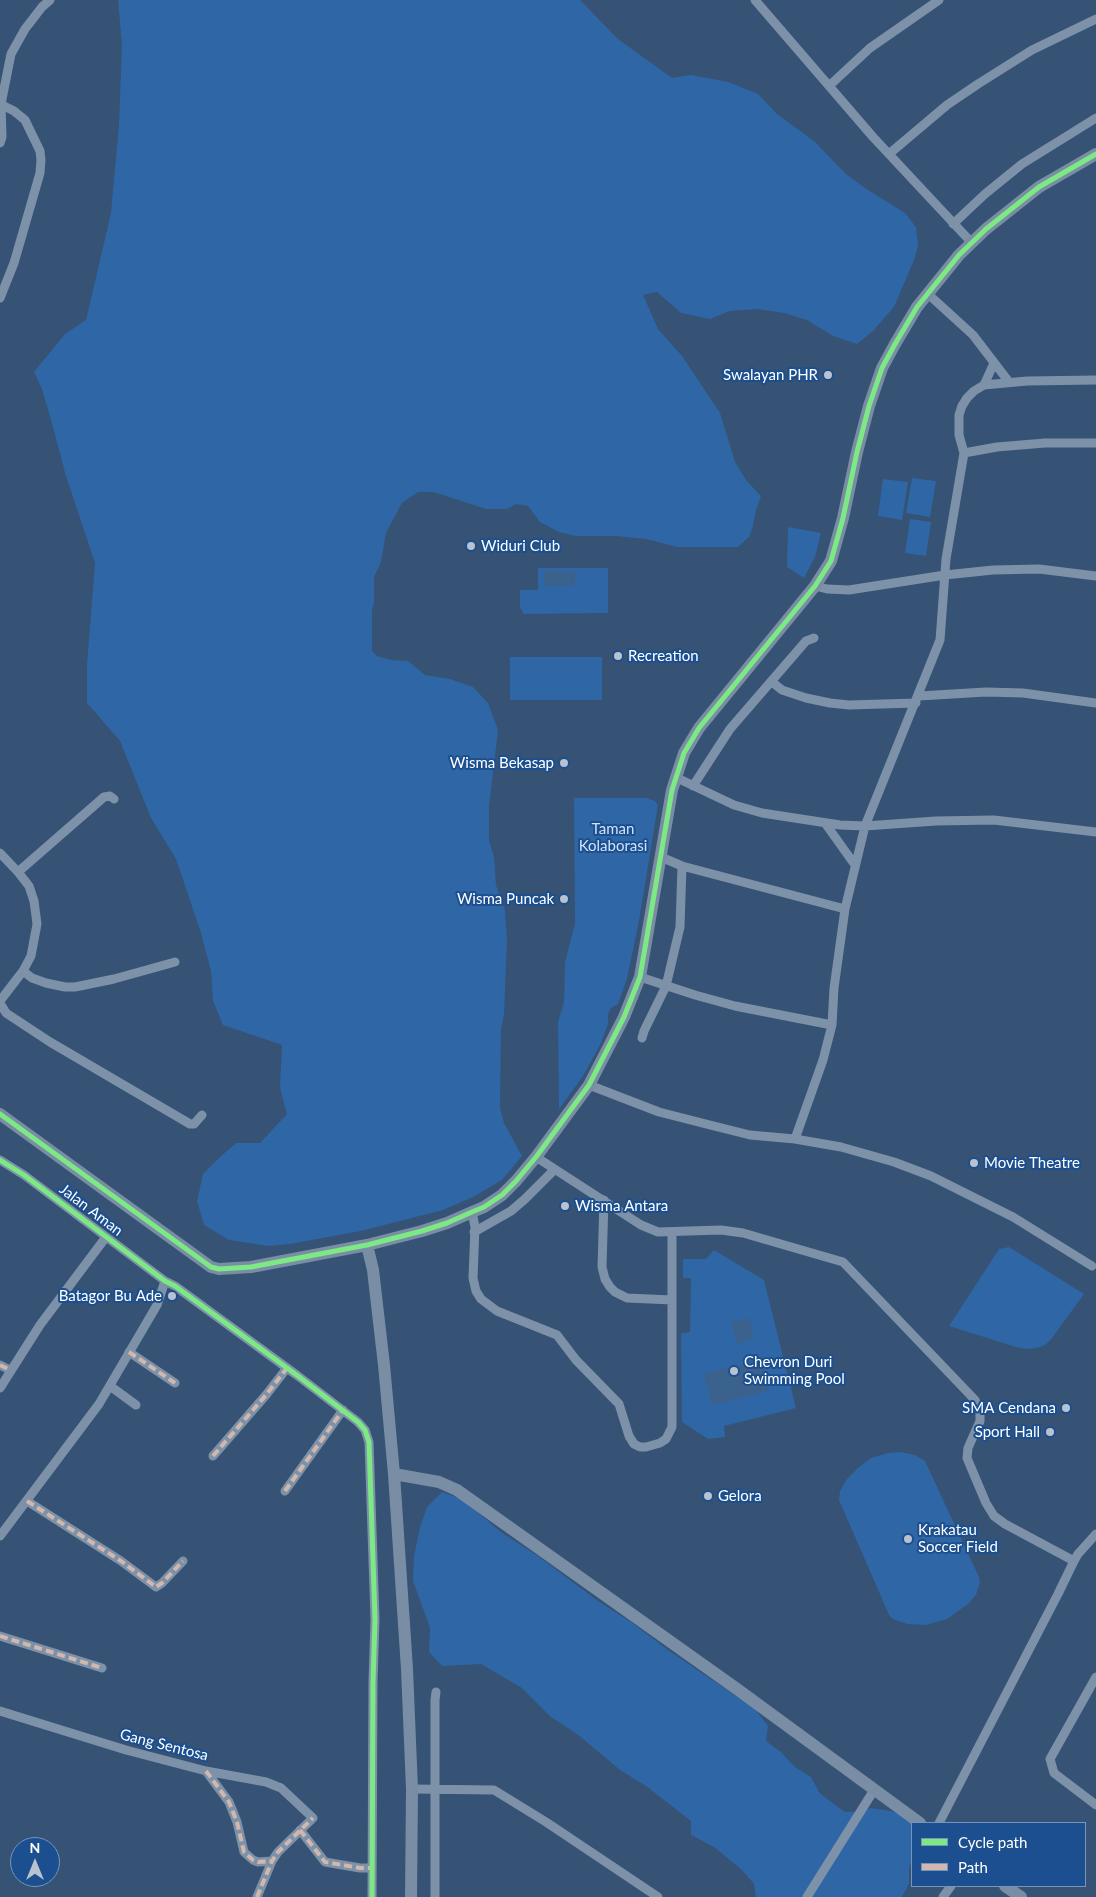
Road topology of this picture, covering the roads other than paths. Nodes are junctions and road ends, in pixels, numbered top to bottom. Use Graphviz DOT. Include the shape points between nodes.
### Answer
graph roads {
  1 [pos="50,0"];
  2 [pos="755,0"];
  3 [pos="939,0"];
  4 [pos="1096,19"];
  5 [pos="828,86"];
  6 [pos="1,104"];
  7 [pos="1096,118"];
  8 [pos="0,144"];
  9 [pos="889,154"];
  10 [pos="1096,154"];
  11 [pos="953,224"];
  12 [pos="972,243"];
  13 [pos="928,294"];
  14 [pos="0,298"];
  15 [pos="994,363"];
  16 [pos="1096,380"];
  17 [pos="1009,382"];
  18 [pos="984,385"];
  19 [pos="1096,443"];
  20 [pos="964,453"];
  21 [pos="945,575"];
  22 [pos="1096,576"];
  23 [pos="815,586"];
  24 [pos="814,638"];
  25 [pos="772,682"];
  26 [pos="918,699"];
  27 [pos="1096,703"];
  28 [pos="675,777"];
  29 [pos="693,786"];
  30 [pos="114,799"];
  31 [pos="825,823"];
  32 [pos="865,826"];
  33 [pos="1096,832"];
  34 [pos="0,853"];
  35 [pos="660,857"];
  36 [pos="855,865"];
  37 [pos="682,866"];
  38 [pos="18,872"];
  39 [pos="845,909"];
  40 [pos="174,962"];
  41 [pos="23,971"];
  42 [pos="640,977"];
  43 [pos="666,986"];
  44 [pos="0,1002"];
  45 [pos="832,1025"];
  46 [pos="642,1038"];
  47 [pos="589,1085"];
  48 [pos="0,1114"];
  49 [pos="202,1115"];
  50 [pos="795,1139"];
  51 [pos="536,1157"];
  52 [pos="0,1160"];
  53 [pos="554,1170"];
  54 [pos="604,1200"];
  55 [pos="472,1212"];
  56 [pos="474,1232"];
  57 [pos="672,1233"];
  58 [pos="106,1237"];
  59 [pos="367,1245"];
  60 [pos="1095,1265"];
  61 [pos="165,1281"];
  62 [pos="672,1300"];
  63 [pos="129,1352"];
  64 [pos="0,1365"];
  65 [pos="287,1368"];
  66 [pos="10,1370"];
  67 [pos="175,1383"];
  68 [pos="110,1386"];
  69 [pos="0,1388"];
  70 [pos="136,1405"];
  71 [pos="343,1410"];
  72 [pos="213,1456"];
  73 [pos="394,1474"];
  74 [pos="285,1491"];
  75 [pos="26,1501"];
  76 [pos="1096,1534"];
  77 [pos="0,1536"];
  78 [pos="183,1561"];
  79 [pos="1074,1562"];
  80 [pos="0,1636"];
  81 [pos="102,1668"];
  82 [pos="1096,1677"];
  83 [pos="436,1692"];
  84 [pos="0,1711"];
  85 [pos="206,1771"];
  86 [pos="412,1789"];
  87 [pos="435,1789"];
  88 [pos="874,1790"];
  89 [pos="1096,1805"];
  90 [pos="919,1822"];
  91 [pos="939,1822"];
  92 [pos="300,1830"];
  93 [pos="272,1861"];
  94 [pos="371,1868"];
  95 [pos="1007,1887"];
  96 [pos="257,1897"];
  97 [pos="372,1897"];
  98 [pos="411,1897"];
  99 [pos="435,1897"];
  100 [pos="658,1897"];
  101 [pos="807,1897"];
  102 [pos="1021,1897"];
  1 -- 6 [label="street" via="25,29 11,54"];
  2 -- 5 [label="street"];
  3 -- 5 [label="street" via="870,48"];
  4 -- 9 [label="street" via="1032,50 978,84 947,105"];
  5 -- 9 [label="street"];
  6 -- 8 [label="street"];
  6 -- 14 [label="street" via="26,120 40,150 41,160 16,254"];
  7 -- 11 [label="street" via="1022,164"];
  9 -- 11 [label="street"];
  10 -- 12 [label="street" via="1039,187"];
  11 -- 12 [label="street"];
  12 -- 13 [label="street"];
  13 -- 15 [label="street" via="973,335"];
  13 -- 23 [label="street" via="882,368 860,441 831,560"];
  15 -- 17 [label="street"];
  15 -- 18 [label="street"];
  16 -- 17 [label="street"];
  17 -- 18 [label="street"];
  18 -- 20 [label="street" via="967,398 959,415 958,435"];
  19 -- 20 [label="street" via="1045,443"];
  20 -- 21 [label="street"];
  21 -- 22 [label="street" via="1039,569"];
  21 -- 23 [label="street" via="849,590"];
  21 -- 26 [label="street" via="940,640"];
  23 -- 28 [label="street" via="699,728"];
  24 -- 25 [label="street" via="806,641"];
  25 -- 26 [label="street" via="782,690 830,703"];
  25 -- 29 [label="street" via="730,729"];
  26 -- 27 [label="street" via="986,692 1022,693"];
  26 -- 32 [label="street"];
  28 -- 29 [label="street"];
  28 -- 35 [label="street"];
  29 -- 31 [label="street" via="762,813"];
  30 -- 38 [label="street" via="104,797"];
  31 -- 32 [label="street"];
  31 -- 36 [label="street"];
  32 -- 33 [label="street" via="994,820"];
  32 -- 36 [label="street"];
  34 -- 38 [label="street"];
  35 -- 37 [label="street"];
  35 -- 42 [label="street"];
  36 -- 39 [label="street"];
  37 -- 39 [label="street"];
  37 -- 43 [label="street" via="680,927"];
  38 -- 41 [label="street" via="29,886 37,924 31,956"];
  39 -- 45 [label="street"];
  40 -- 41 [label="street" via="75,987 46,983"];
  41 -- 44 [label="street"];
  42 -- 43 [label="street"];
  42 -- 47 [label="street" via="624,1017"];
  43 -- 45 [label="street" via="735,1006"];
  43 -- 46 [label="street"];
  44 -- 49 [label="street" via="6,1013 50,1042 190,1124"];
  45 -- 50 [label="street"];
  47 -- 50 [label="street" via="659,1112 710,1126 750,1135"];
  47 -- 51 [label="street"];
  48 -- 59 [label="street" via="211,1267 225,1270 251,1267"];
  50 -- 60 [label="street" via="859,1152 931,1176"];
  51 -- 53 [label="street"];
  51 -- 55 [label="street" via="502,1195"];
  52 -- 58 [label="street, Jalan Aman"];
  53 -- 54 [label="street"];
  53 -- 56 [label="street" via="511,1211"];
  54 -- 57 [label="street" via="641,1225 658,1232"];
  54 -- 62 [label="street" via="602,1267 610,1287 627,1298"];
  55 -- 56 [label="street"];
  55 -- 59 [label="street" via="430,1229"];
  56 -- 62 [label="street" via="474,1278 481,1299 497,1311 557,1335 618,1404 629,1436 640,1447 660,1443 672,1427"];
  57 -- 62 [label="street"];
  57 -- 79 [label="street" via="737,1232 843,1262 975,1400 980,1421 968,1448 968,1458 994,1516"];
  58 -- 61 [label="street, Jalan Aman"];
  58 -- 66 [label="street"];
  59 -- 73 [label="street" via="373,1270"];
  61 -- 63 [label="street" via="157,1305"];
  61 -- 65 [label="street, Jalan Aman"];
  63 -- 67 [label="street"];
  63 -- 68 [label="street"];
  64 -- 66 [label="street"];
  65 -- 71 [label="street, Jalan Aman"];
  65 -- 72 [label="street"];
  66 -- 69 [label="street"];
  68 -- 70 [label="street"];
  68 -- 75 [label="street"];
  71 -- 74 [label="street"];
  71 -- 94 [label="street, Jalan Aman" via="365,1430 369,1442 375,1619"];
  73 -- 86 [label="street"];
  73 -- 88 [label="street" via="439,1482 457,1490"];
  75 -- 77 [label="street"];
  75 -- 78 [label="street" via="156,1587"];
  76 -- 79 [label="street"];
  79 -- 91 [label="street"];
  80 -- 81 [label="street"];
  82 -- 89 [label="street" via="1050,1759 1054,1773"];
  83 -- 87 [label="street"];
  84 -- 85 [label="street, Gang Sentosa"];
  85 -- 92 [label="street, Gang Sentosa" via="244,1777 281,1788 313,1818"];
  85 -- 93 [label="street" via="229,1802 238,1822 244,1852 258,1862"];
  86 -- 87 [label="street"];
  86 -- 98 [label="street"];
  87 -- 99 [label="street"];
  87 -- 100 [label="street" via="489,1789 500,1793"];
  88 -- 90 [label="street"];
  88 -- 101 [label="street"];
  92 -- 93 [label="street"];
  92 -- 94 [label="street" via="325,1862"];
  93 -- 96 [label="street"];
  94 -- 97 [label="street, Jalan Aman"];
  95 -- 102 [label="street"];
}
